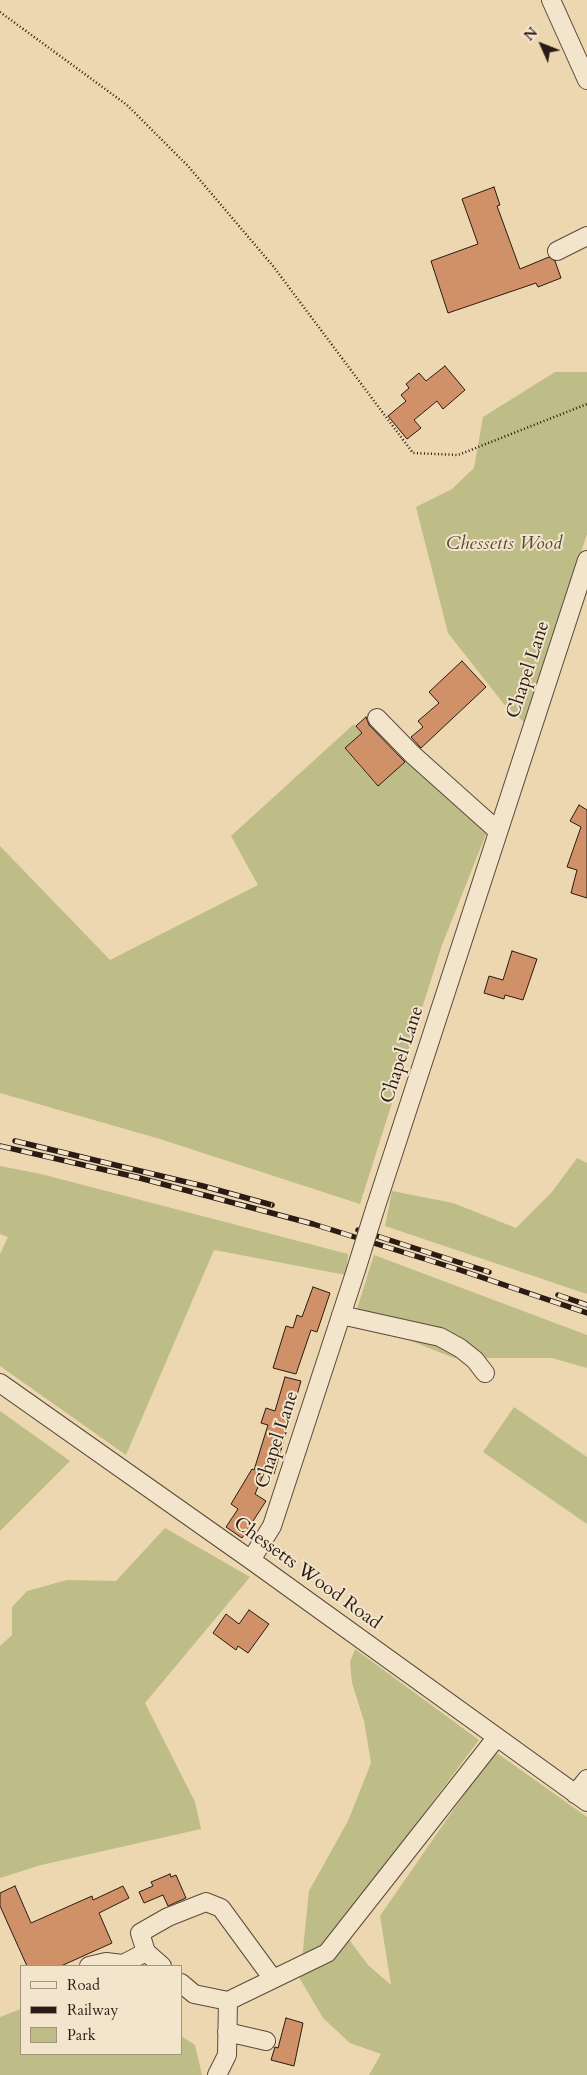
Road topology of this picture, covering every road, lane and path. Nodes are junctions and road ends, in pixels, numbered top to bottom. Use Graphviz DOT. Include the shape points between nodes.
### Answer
graph roads {
  1 [pos="551,0"];
  2 [pos="0,12"];
  3 [pos="587,80"];
  4 [pos="587,236"];
  5 [pos="557,251"];
  6 [pos="587,404"];
  7 [pos="587,560"];
  8 [pos="377,718"];
  9 [pos="498,831"];
  10 [pos="341,1315"];
  11 [pos="485,1373"];
  12 [pos="0,1383"];
  13 [pos="252,1560"];
  14 [pos="496,1738"];
  15 [pos="587,1779"];
  16 [pos="581,1798"];
  17 [pos="146,1952"];
  18 [pos="93,1965"];
  19 [pos="161,1965"];
  20 [pos="273,1979"];
  21 [pos="182,1984"];
  22 [pos="228,2001"];
  23 [pos="227,2032"];
  24 [pos="266,2041"];
  25 [pos="217,2075"];
  1 -- 3 [label="street"];
  2 -- 6 [label="path" via="127,105 188,166 273,266 413,453 458,456"];
  4 -- 5 [label="street"];
  7 -- 9 [label="street, Chapel Lane"];
  8 -- 9 [label="street"];
  9 -- 10 [label="street, Chapel Lane, bridge"];
  10 -- 11 [label="street" via="440,1337 460,1348"];
  10 -- 13 [label="street, Chapel Lane" via="272,1526"];
  12 -- 13 [label="street, Chessetts Wood Road"];
  13 -- 14 [label="street, Chessetts Wood Road"];
  14 -- 16 [label="street, Chessetts Wood Road"];
  14 -- 20 [label="street" via="327,1953"];
  15 -- 16 [label="street"];
  17 -- 18 [label="street" via="123,1964 106,1962"];
  17 -- 19 [label="street"];
  17 -- 20 [label="street" via="140,1933 168,1917 206,1902 222,1908"];
  20 -- 22 [label="street"];
  21 -- 22 [label="street" via="194,1994"];
  22 -- 23 [label="street"];
  23 -- 24 [label="street"];
  23 -- 25 [label="street" via="227,2055"];
}
